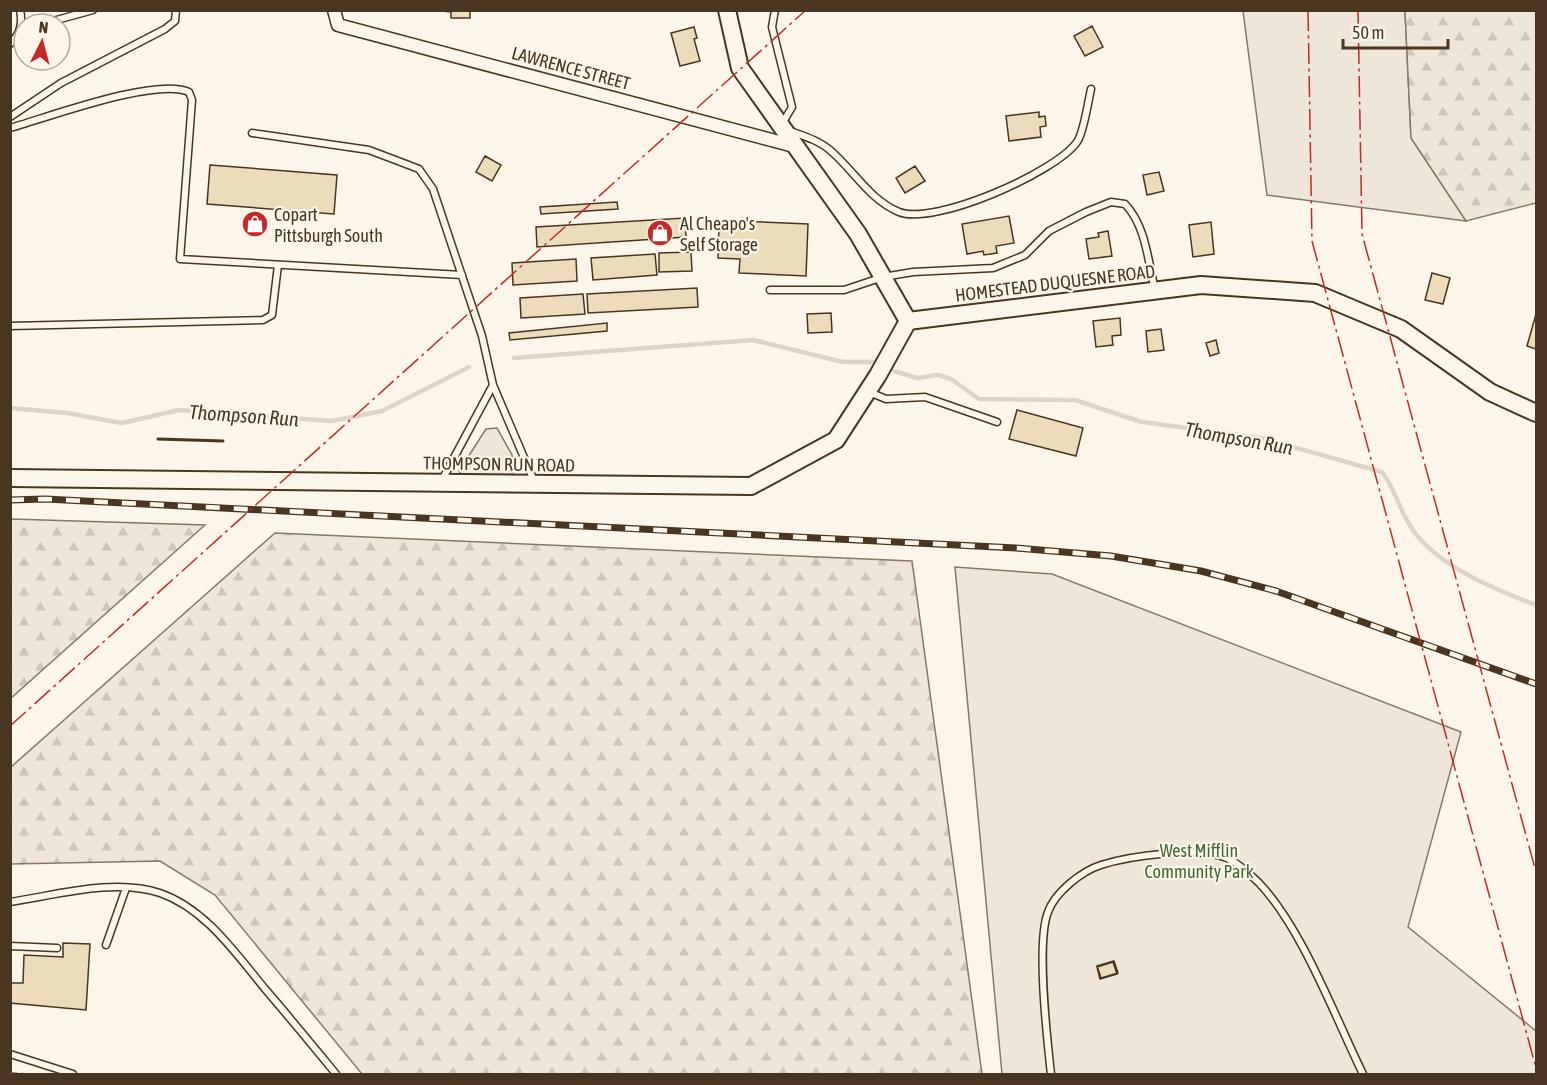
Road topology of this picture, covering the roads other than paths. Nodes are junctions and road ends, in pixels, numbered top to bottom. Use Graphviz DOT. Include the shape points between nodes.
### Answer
graph roads {
  1 [pos="93,10"];
  2 [pos="176,10"];
  3 [pos="334,10"];
  4 [pos="727,10"];
  5 [pos="775,10"];
  6 [pos="72,16"];
  7 [pos="1091,89"];
  8 [pos="10,117"];
  9 [pos="781,127"];
  10 [pos="10,128"];
  11 [pos="252,133"];
  12 [pos="794,146"];
  13 [pos="278,265"];
  14 [pos="462,275"];
  15 [pos="883,277"];
  16 [pos="770,290"];
  17 [pos="1155,290"];
  18 [pos="908,321"];
  19 [pos="10,326"];
  20 [pos="492,385"];
  21 [pos="867,391"];
  22 [pos="1536,413"];
  23 [pos="997,422"];
  24 [pos="10,478"];
  25 [pos="440,483"];
  26 [pos="535,484"];
  27 [pos="126,888"];
  28 [pos="10,902"];
  29 [pos="106,945"];
  30 [pos="10,946"];
  31 [pos="57,948"];
  32 [pos="10,1054"];
  33 [pos="73,1074"];
  34 [pos="336,1074"];
  35 [pos="1050,1074"];
  36 [pos="1363,1074"];
  1 -- 6 [label="lane"];
  2 -- 8 [label="lane" via="175,21 165,29 61,83"];
  3 -- 12 [label="street, LAWRENCE STREET" via="338,25"];
  4 -- 9 [label="street" via="740,68"];
  5 -- 9 [label="lane" via="772,27 792,107"];
  7 -- 9 [label="lane" via="1078,141 1057,161 992,194 924,213 902,213 886,205 830,150"];
  9 -- 12 [label="street"];
  10 -- 13 [label="lane" via="147,90 181,88 189,92 192,100 180,259"];
  11 -- 14 [label="lane" via="369,150 419,169 433,189"];
  12 -- 15 [label="street" via="858,234"];
  13 -- 14 [label="lane"];
  13 -- 19 [label="lane" via="272,315 263,320"];
  14 -- 20 [label="lane" via="482,336"];
  15 -- 16 [label="lane" via="844,290"];
  15 -- 17 [label="lane" via="993,268 1024,255 1049,231 1111,202 1125,204 1133,213 1144,240"];
  15 -- 18 [label="street"];
  17 -- 18 [label="street, HOMESTEAD DUQUESNE ROAD"];
  17 -- 22 [label="street, HOMESTEAD DUQUESNE ROAD" via="1201,285 1315,293 1401,329 1490,392"];
  18 -- 21 [label="street, THOMPSON RUN ROAD"];
  20 -- 25 [label="lane"];
  20 -- 26 [label="lane"];
  21 -- 23 [label="lane" via="886,399 934,399"];
  21 -- 26 [label="street, THOMPSON RUN ROAD" via="836,440 751,486"];
  24 -- 25 [label="street, THOMPSON RUN ROAD"];
  25 -- 26 [label="street, THOMPSON RUN ROAD"];
  27 -- 28 [label="lane"];
  27 -- 29 [label="lane"];
  27 -- 34 [label="lane" via="159,893 186,906 216,930"];
  30 -- 31 [label="lane"];
  32 -- 33 [label="lane"];
  35 -- 36 [label="lane" via="1042,938 1048,910 1067,886 1100,865 1199,852 1227,858 1259,883 1294,930"];
}
